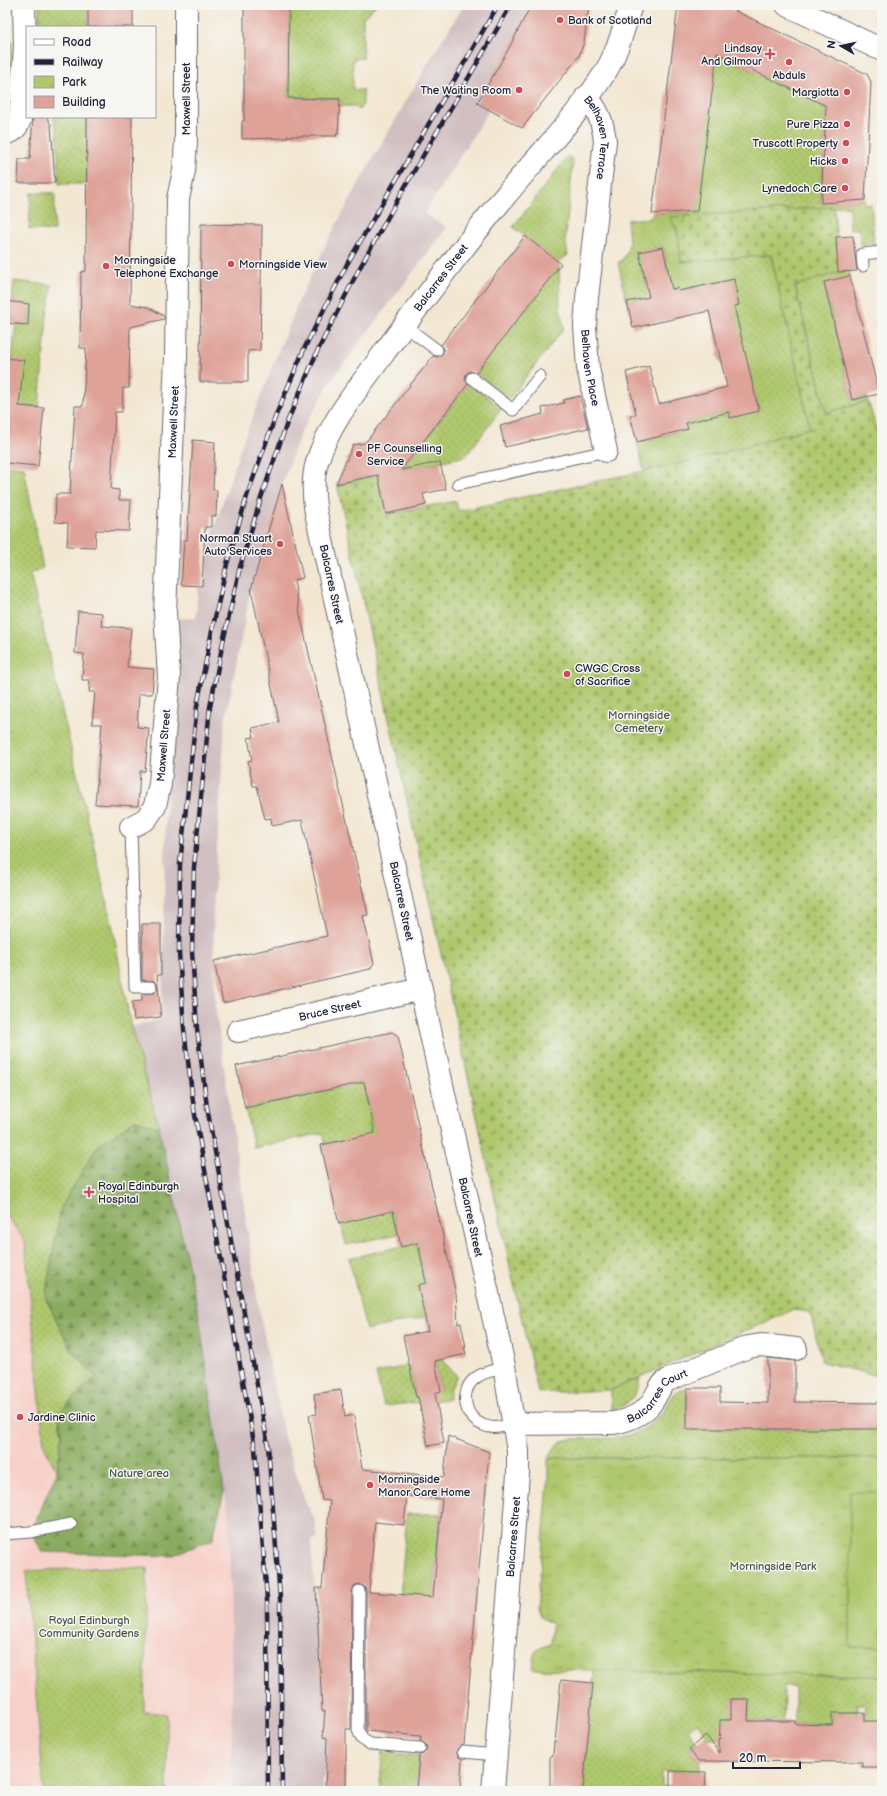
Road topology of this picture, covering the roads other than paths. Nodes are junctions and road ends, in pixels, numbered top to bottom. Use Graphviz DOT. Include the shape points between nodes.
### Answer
graph roads {
  1 [pos="24,5"];
  2 [pos="186,5"];
  3 [pos="631,5"];
  4 [pos="787,5"];
  5 [pos="882,50"];
  6 [pos="586,97"];
  7 [pos="7,133"];
  8 [pos="882,252"];
  9 [pos="863,266"];
  10 [pos="589,283"];
  11 [pos="404,326"];
  12 [pos="437,350"];
  13 [pos="540,376"];
  14 [pos="472,378"];
  15 [pos="606,451"];
  16 [pos="458,484"];
  17 [pos="131,828"];
  18 [pos="151,987"];
  19 [pos="421,989"];
  20 [pos="238,1031"];
  21 [pos="796,1349"];
  22 [pos="504,1368"];
  23 [pos="514,1424"];
  24 [pos="71,1524"];
  25 [pos="5,1534"];
  26 [pos="359,1591"];
  27 [pos="420,1748"];
  28 [pos="463,1752"];
  29 [pos="496,1755"];
  30 [pos="493,1791"];
  1 -- 7 [label="street" via="25,46 20,119 16,128"];
  2 -- 17 [label="street, Maxwell Street" via="186,141 184,171 178,199 176,358 165,612 169,677 160,784 155,806 146,819"];
  3 -- 6 [label="street, Belhaven Terrace" via="614,55"];
  4 -- 5 [label="street"];
  6 -- 10 [label="street, Belhaven Terrace" via="601,118 605,140"];
  6 -- 11 [label="street, Balcarres Street" via="505,195"];
  8 -- 9 [label="lane" via="862,254"];
  10 -- 15 [label="street, Belhaven Place" via="585,326 588,368"];
  11 -- 12 [label="lane"];
  11 -- 19 [label="street, Balcarres Street" via="331,430 314,473 313,497"];
  13 -- 14 [label="lane" via="513,410"];
  15 -- 16 [label="lane"];
  17 -- 18 [label="lane" via="135,987"];
  19 -- 20 [label="street, Bruce Street"];
  19 -- 22 [label="street, Balcarres Street"];
  21 -- 23 [label="street, Balcarres Court" via="761,1345 748,1347 668,1380 647,1408 629,1420"];
  22 -- 23 [label="street, Balcarres Street"];
  22 -- 23 [label="lane" via="482,1374 473,1380 466,1394 466,1405 470,1415 483,1426 494,1428"];
  23 -- 29 [label="street, Balcarres Street" via="518,1474"];
  24 -- 25 [label="lane"];
  26 -- 27 [label="lane" via="358,1730 362,1739 370,1744"];
  28 -- 29 [label="lane"];
  29 -- 30 [label="street, Balcarres Street"];
}
